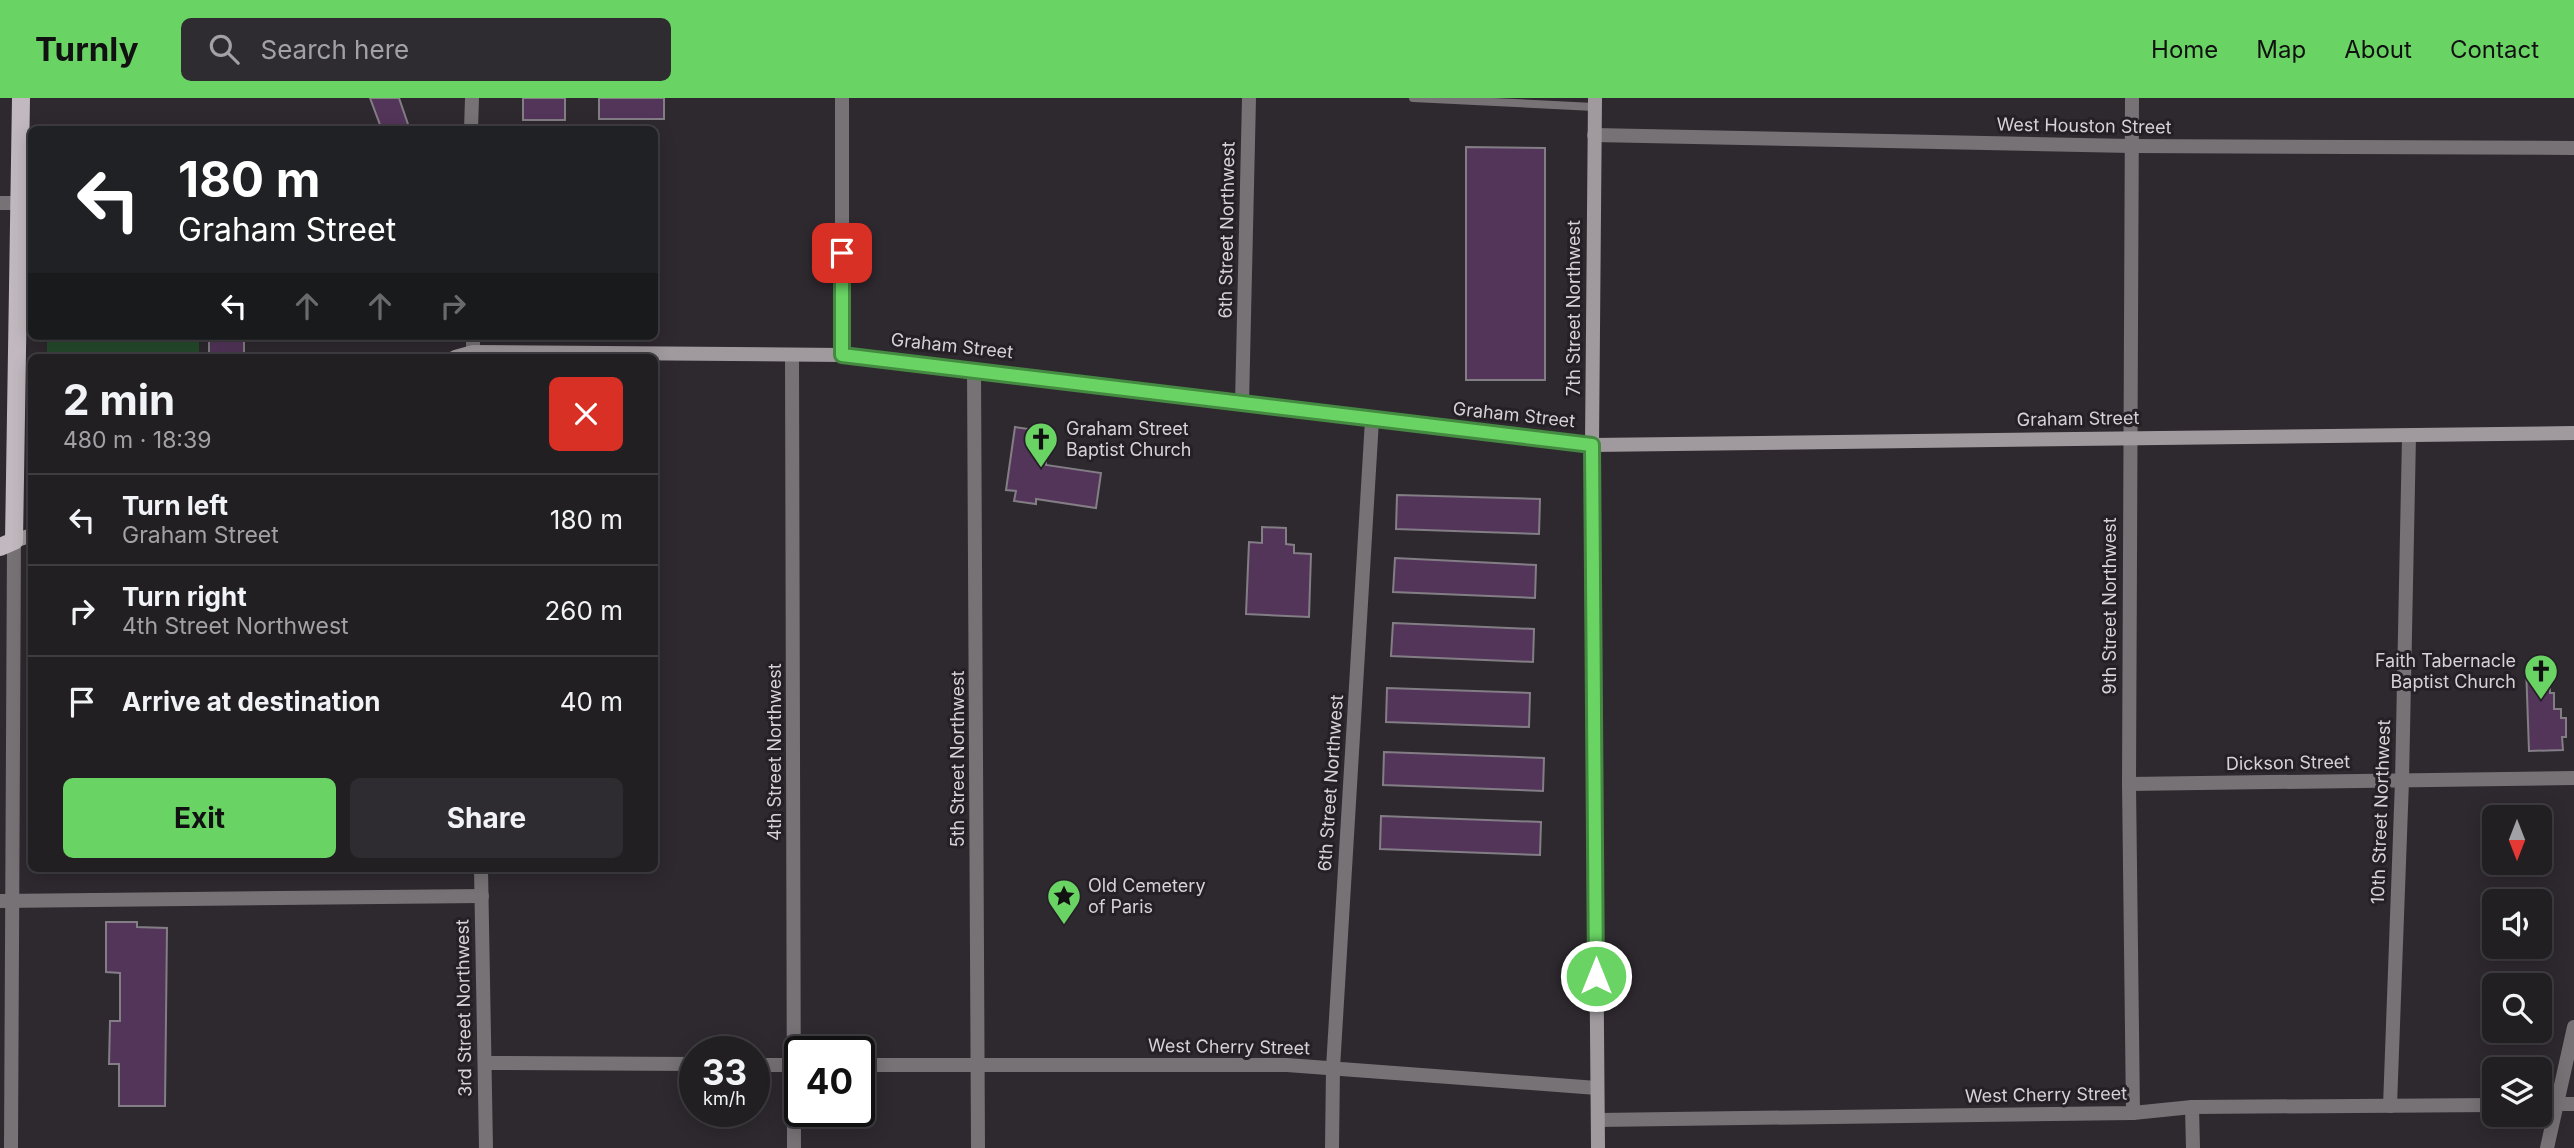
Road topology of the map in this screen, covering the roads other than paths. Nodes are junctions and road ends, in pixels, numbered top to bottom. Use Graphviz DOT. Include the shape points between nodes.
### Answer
graph roads {
  1 [pos="21,98"];
  2 [pos="472,98"];
  3 [pos="842,98"];
  4 [pos="1249,98"];
  5 [pos="1413,98"];
  6 [pos="2132,98"];
  7 [pos="1594,103"];
  8 [pos="471,126"];
  9 [pos="1594,135"];
  10 [pos="2131,146"];
  11 [pos="2574,148"];
  12 [pos="16,203"];
  13 [pos="658,355"];
  14 [pos="792,355"];
  15 [pos="842,355"];
  16 [pos="974,369"];
  17 [pos="1242,404"];
  18 [pos="1372,420"];
  19 [pos="2574,433"];
  20 [pos="2409,436"];
  21 [pos="2129,440"];
  22 [pos="1592,445"];
  23 [pos="28,536"];
  24 [pos="7,544"];
  25 [pos="2574,778"];
  26 [pos="2402,780"];
  27 [pos="2129,784"];
  28 [pos="481,872"];
  29 [pos="482,896"];
  30 [pos="6,901"];
  31 [pos="2574,1027"];
  32 [pos="798,1036"];
  33 [pos="485,1063"];
  34 [pos="679,1064"];
  35 [pos="979,1064"];
  36 [pos="875,1065"];
  37 [pos="1333,1069"];
  38 [pos="1597,1088"];
  39 [pos="2555,1104"];
  40 [pos="2574,1104"];
  41 [pos="2482,1105"];
  42 [pos="2390,1106"];
  43 [pos="2192,1107"];
  44 [pos="2133,1113"];
  45 [pos="1598,1120"];
  46 [pos="795,1127"];
  47 [pos="11,1148"];
  48 [pos="486,1148"];
  49 [pos="794,1148"];
  50 [pos="978,1148"];
  51 [pos="1332,1148"];
  52 [pos="1598,1148"];
  53 [pos="2193,1148"];
  54 [pos="2547,1148"];
  1 -- 12 [label="main road"];
  2 -- 8 [label="street"];
  3 -- 15 [label="street"];
  4 -- 17 [label="street, 6th Street Northwest"];
  5 -- 7 [label="lane"];
  6 -- 10 [label="street, 9th Street Northwest"];
  7 -- 9 [label="street, 7th Street Northwest"];
  9 -- 10 [label="street, West Houston Street"];
  9 -- 22 [label="street, 7th Street Northwest"];
  10 -- 11 [label="street, West Houston Street"];
  10 -- 21 [label="street, 9th Street Northwest"];
  12 -- 24 [label="main road"];
  13 -- 14 [label="street, Graham Street"];
  14 -- 15 [label="street, Graham Street"];
  14 -- 32 [label="street, 4th Street Northwest"];
  15 -- 16 [label="street, Graham Street"];
  16 -- 17 [label="street, Graham Street"];
  16 -- 35 [label="street, 5th Street Northwest"];
  17 -- 18 [label="street, Graham Street"];
  18 -- 22 [label="street, Graham Street"];
  18 -- 37 [label="street, 6th Street Northwest"];
  19 -- 20 [label="street, Graham Street"];
  20 -- 21 [label="street, Graham Street"];
  20 -- 26 [label="street, 10th Street Northwest"];
  21 -- 22 [label="street, Graham Street"];
  21 -- 27 [label="street, 9th Street Northwest"];
  22 -- 38 [label="street, 7th Street Northwest"];
  23 -- 24 [label="street"];
  24 -- 30 [label="street"];
  25 -- 26 [label="street, Dickson Street"];
  26 -- 27 [label="street, Dickson Street"];
  26 -- 42 [label="street, 10th Street Northwest"];
  27 -- 44 [label="street, 9th Street Northwest"];
  28 -- 29 [label="street, 3rd Street Northwest"];
  29 -- 30 [label="street"];
  29 -- 33 [label="street, 3rd Street Northwest"];
  30 -- 47 [label="street"];
  31 -- 39 [label="street"];
  33 -- 34 [label="street"];
  33 -- 48 [label="street, 3rd Street Northwest"];
  35 -- 36 [label="street, West Cherry Street"];
  35 -- 37 [label="street, West Cherry Street"];
  35 -- 50 [label="street, 5th Street Northwest"];
  37 -- 38 [label="street, West Cherry Street"];
  37 -- 51 [label="street, 6th Street Northwest"];
  38 -- 45 [label="street, 7th Street Northwest"];
  39 -- 40 [label="street"];
  39 -- 54 [label="street"];
  41 -- 42 [label="street, West Cherry Street"];
  42 -- 43 [label="street, West Cherry Street"];
  43 -- 44 [label="street, West Cherry Street"];
  43 -- 53 [label="street"];
  44 -- 45 [label="street, West Cherry Street"];
  45 -- 52 [label="street, 7th Street Northwest"];
  46 -- 49 [label="street, 4th Street Northwest"];
}
